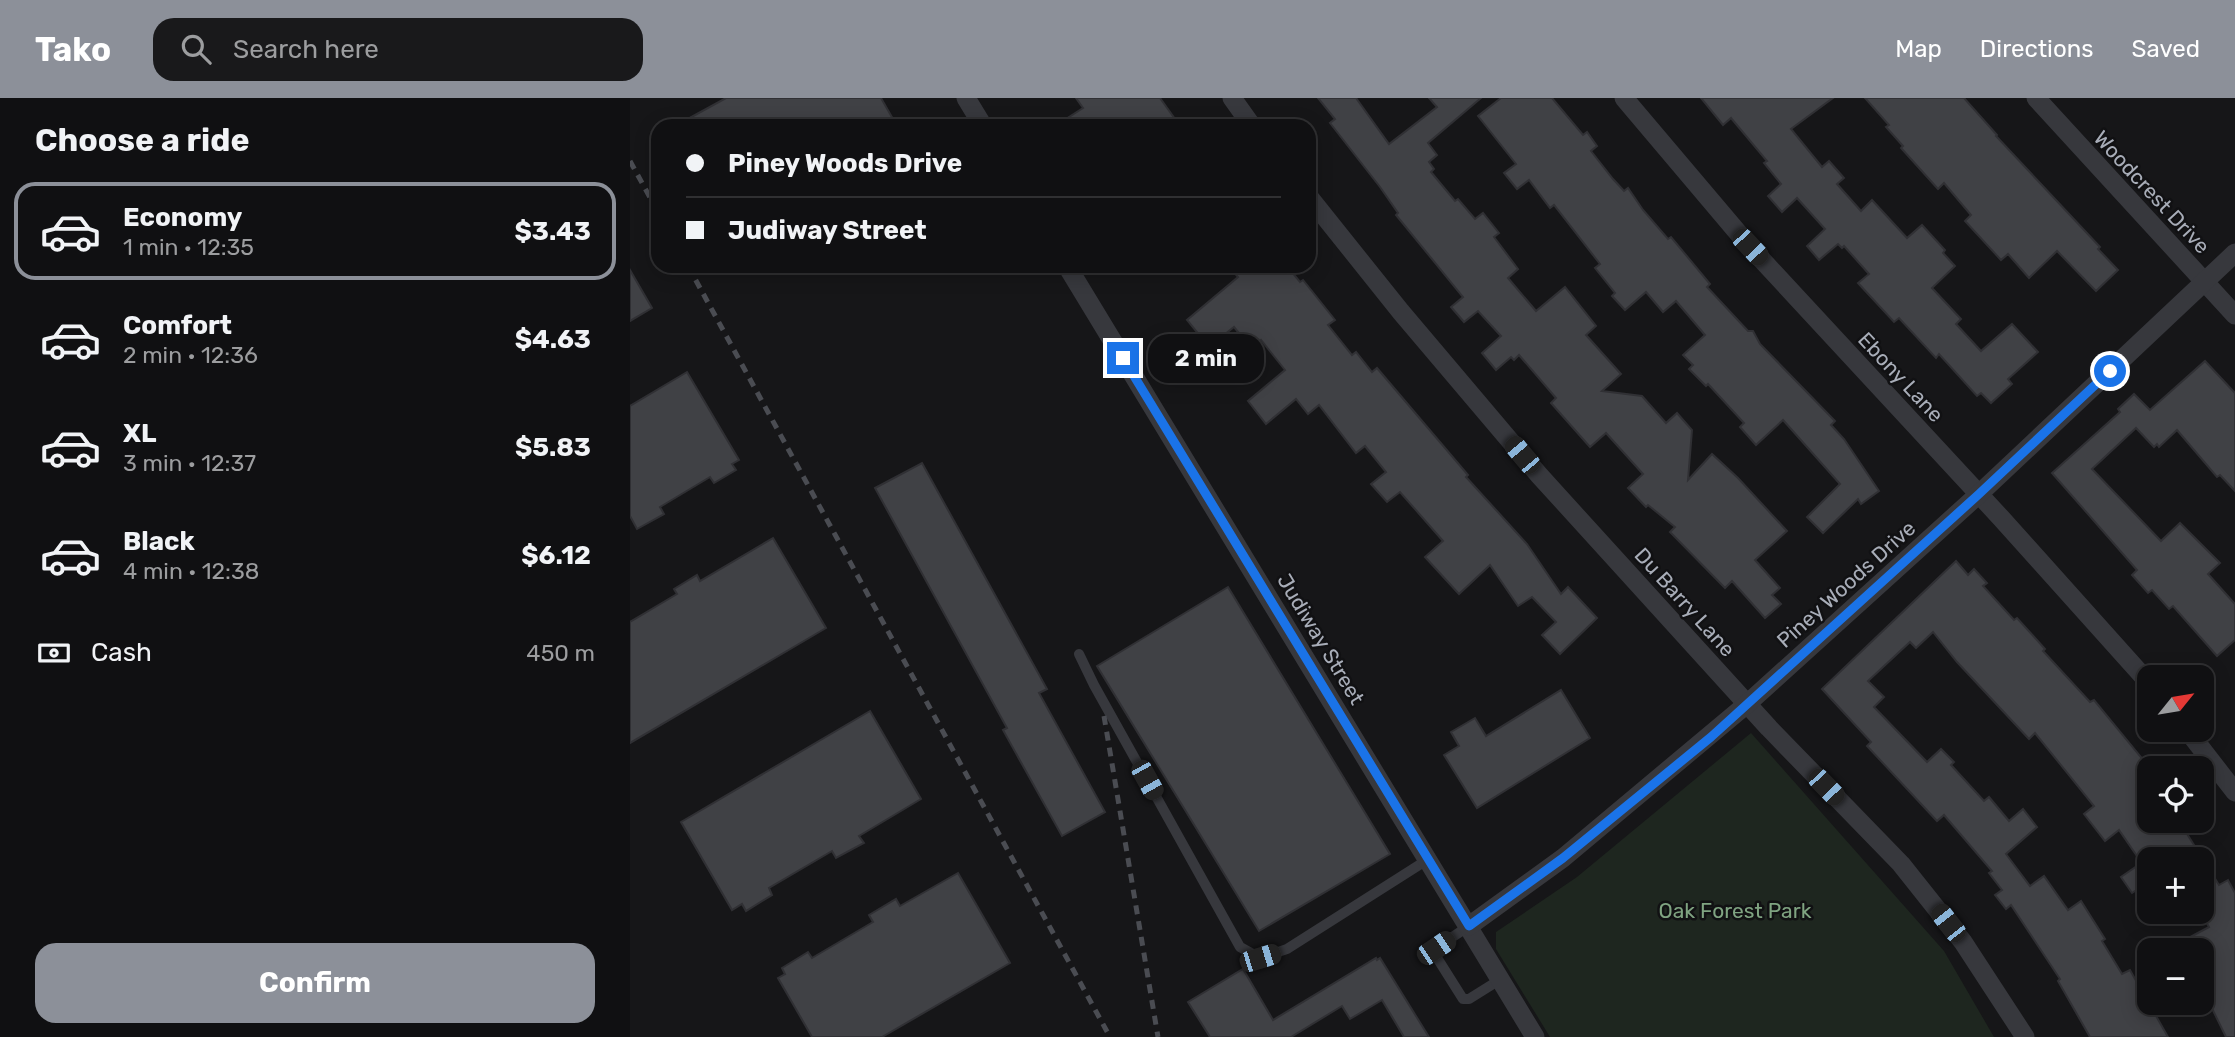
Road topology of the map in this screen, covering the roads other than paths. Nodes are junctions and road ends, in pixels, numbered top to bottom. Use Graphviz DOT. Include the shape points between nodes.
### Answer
graph roads {
  1 [pos="966,98"];
  2 [pos="1232,98"];
  3 [pos="1624,98"];
  4 [pos="2036,98"];
  5 [pos="979,119"];
  6 [pos="1247,119"];
  7 [pos="1316,206"];
  8 [pos="2235,253"];
  9 [pos="1071,273"];
  10 [pos="2204,282"];
  11 [pos="2235,315"];
  12 [pos="1979,494"];
  13 [pos="1079,654"];
  14 [pos="2137,670"];
  15 [pos="1747,705"];
  16 [pos="2197,742"];
  17 [pos="2235,792"];
  18 [pos="1427,860"];
  19 [pos="1469,926"];
  20 [pos="1501,979"];
  21 [pos="1535,1037"];
  22 [pos="2025,1037"];
  1 -- 5 [label="street"];
  2 -- 6 [label="street"];
  3 -- 12 [label="street, Ebony Lane" via="1750,247"];
  4 -- 10 [label="street, Woodcrest Drive"];
  7 -- 15 [label="street, Du Barry Lane" via="1539,475"];
  8 -- 10 [label="street, Piney Woods Drive"];
  9 -- 18 [label="street, Judiway Street"];
  10 -- 11 [label="street, Woodcrest Drive"];
  10 -- 12 [label="street, Piney Woods Drive"];
  12 -- 14 [label="street, Ebony Lane"];
  12 -- 15 [label="street, Piney Woods Drive"];
  13 -- 18 [label="lane" via="1240,947 1260,958 1287,949"];
  15 -- 19 [label="street, Piney Woods Drive" via="1563,858"];
  15 -- 22 [label="street, Du Barry Lane" via="1901,864 1963,942"];
  16 -- 17 [label="street"];
  18 -- 19 [label="street, Judiway Street"];
  19 -- 20 [label="street, Judiway Street"];
  19 -- 20 [label="lane" via="1434,953 1463,999"];
  20 -- 21 [label="street, Judiway Street"];
}
